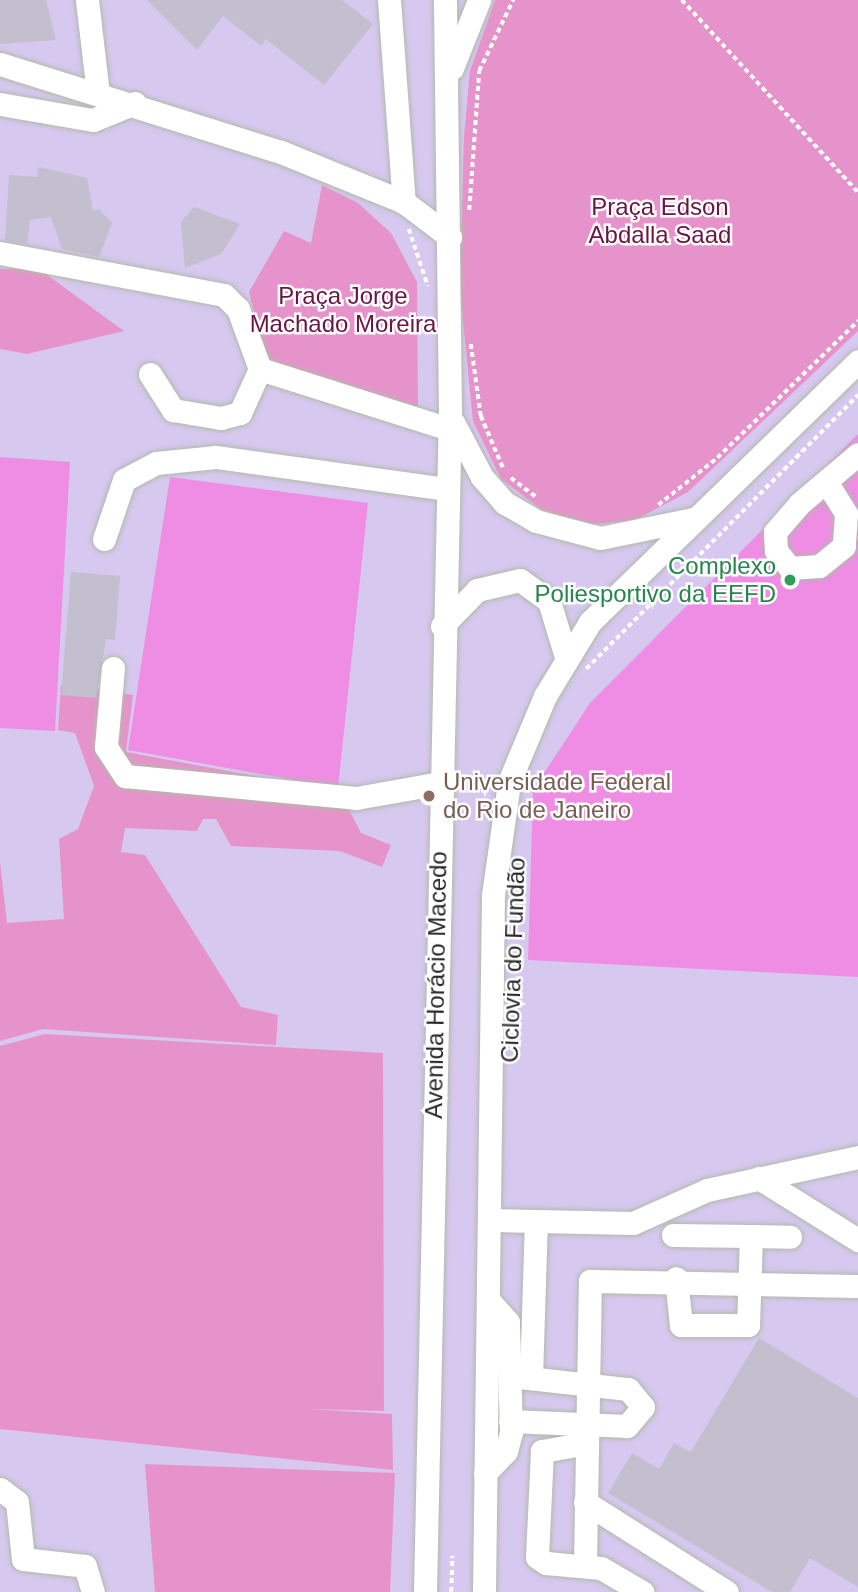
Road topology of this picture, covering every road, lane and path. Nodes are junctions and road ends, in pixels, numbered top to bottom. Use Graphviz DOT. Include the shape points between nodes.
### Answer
graph roads {
  1 [pos="87,0"];
  2 [pos="389,0"];
  3 [pos="445,0"];
  4 [pos="479,0"];
  5 [pos="513,0"];
  6 [pos="682,0"];
  7 [pos="0,64"];
  8 [pos="448,80"];
  9 [pos="98,93"];
  10 [pos="135,103"];
  11 [pos="0,104"];
  12 [pos="858,192"];
  13 [pos="404,202"];
  14 [pos="469,215"];
  15 [pos="450,237"];
  16 [pos="0,253"];
  17 [pos="858,321"];
  18 [pos="470,340"];
  19 [pos="858,361"];
  20 [pos="260,369"];
  21 [pos="150,374"];
  22 [pos="858,395"];
  23 [pos="450,421"];
  24 [pos="858,454"];
  25 [pos="827,483"];
  26 [pos="447,489"];
  27 [pos="546,504"];
  28 [pos="654,508"];
  29 [pos="695,518"];
  30 [pos="104,539"];
  31 [pos="442,626"];
  32 [pos="566,657"];
  33 [pos="113,668"];
  34 [pos="576,679"];
  35 [pos="440,783"];
  36 [pos="858,1157"];
  37 [pos="759,1178"];
  38 [pos="489,1220"];
  39 [pos="536,1222"];
  40 [pos="673,1235"];
  41 [pos="751,1236"];
  42 [pos="790,1237"];
  43 [pos="858,1240"];
  44 [pos="676,1278"];
  45 [pos="750,1281"];
  46 [pos="858,1286"];
  47 [pos="488,1300"];
  48 [pos="520,1377"];
  49 [pos="588,1382"];
  50 [pos="510,1421"];
  51 [pos="587,1432"];
  52 [pos="485,1473"];
  53 [pos="0,1489"];
  54 [pos="585,1502"];
  55 [pos="452,1556"];
  56 [pos="585,1565"];
  57 [pos="93,1592"];
  58 [pos="425,1592"];
  59 [pos="451,1592"];
  60 [pos="484,1592"];
  61 [pos="642,1592"];
  62 [pos="727,1592"];
  1 -- 9 [label="street"];
  2 -- 13 [label="street"];
  3 -- 8 [label="street, Avenida Horácio Macedo"];
  4 -- 8 [label="street"];
  5 -- 14 [label="path" via="479,71"];
  6 -- 12 [label="path"];
  7 -- 9 [label="street"];
  8 -- 15 [label="street, Avenida Horácio Macedo"];
  9 -- 10 [label="street"];
  10 -- 11 [label="street" via="93,120"];
  10 -- 13 [label="street"];
  13 -- 15 [label="street"];
  15 -- 23 [label="street, Avenida Horácio Macedo"];
  16 -- 20 [label="street" via="224,295 238,309"];
  17 -- 28 [label="path" via="718,458"];
  18 -- 27 [label="path" via="481,416 495,456 508,476"];
  19 -- 29 [label="street"];
  20 -- 21 [label="street" via="240,412 221,418 173,410"];
  20 -- 23 [label="street"];
  22 -- 34 [label="path"];
  23 -- 26 [label="street, Avenida Horácio Macedo"];
  23 -- 29 [label="street" via="482,477 536,522 600,538"];
  24 -- 25 [label="street"];
  26 -- 30 [label="street" via="216,457 156,463 124,480"];
  26 -- 31 [label="street, Avenida Horácio Macedo"];
  29 -- 32 [label="street" via="605,606"];
  31 -- 32 [label="street" via="487,584 520,580 549,601"];
  31 -- 35 [label="street, Avenida Horácio Macedo"];
  32 -- 38 [label="street" via="517,759 498,847"];
  33 -- 35 [label="street" via="106,747 125,776 355,798"];
  35 -- 58 [label="street, Avenida Horácio Macedo"];
  36 -- 37 [label="street"];
  37 -- 39 [label="street" via="667,1202 633,1223"];
  37 -- 43 [label="street"];
  38 -- 39 [label="street"];
  38 -- 47 [label="street"];
  39 -- 48 [label="street"];
  40 -- 41 [label="street"];
  41 -- 42 [label="street"];
  41 -- 45 [label="street"];
  44 -- 45 [label="street"];
  44 -- 45 [label="street" via="678,1323 744,1328"];
  44 -- 49 [label="street" via="590,1281"];
  45 -- 46 [label="street"];
  47 -- 48 [label="street" via="508,1322"];
  47 -- 52 [label="street"];
  48 -- 49 [label="street"];
  48 -- 50 [label="street"];
  49 -- 51 [label="street"];
  49 -- 51 [label="street" via="628,1388 643,1407 627,1426"];
  50 -- 51 [label="street"];
  50 -- 52 [label="street" via="506,1451"];
  51 -- 54 [label="street"];
  51 -- 56 [label="street" via="544,1448 537,1557 546,1563"];
  52 -- 60 [label="street"];
  53 -- 57 [label="street" via="17,1502 23,1559 85,1566 94,1577"];
  54 -- 56 [label="street"];
  54 -- 62 [label="street"];
  55 -- 59 [label="path"];
  56 -- 61 [label="street"];
}
